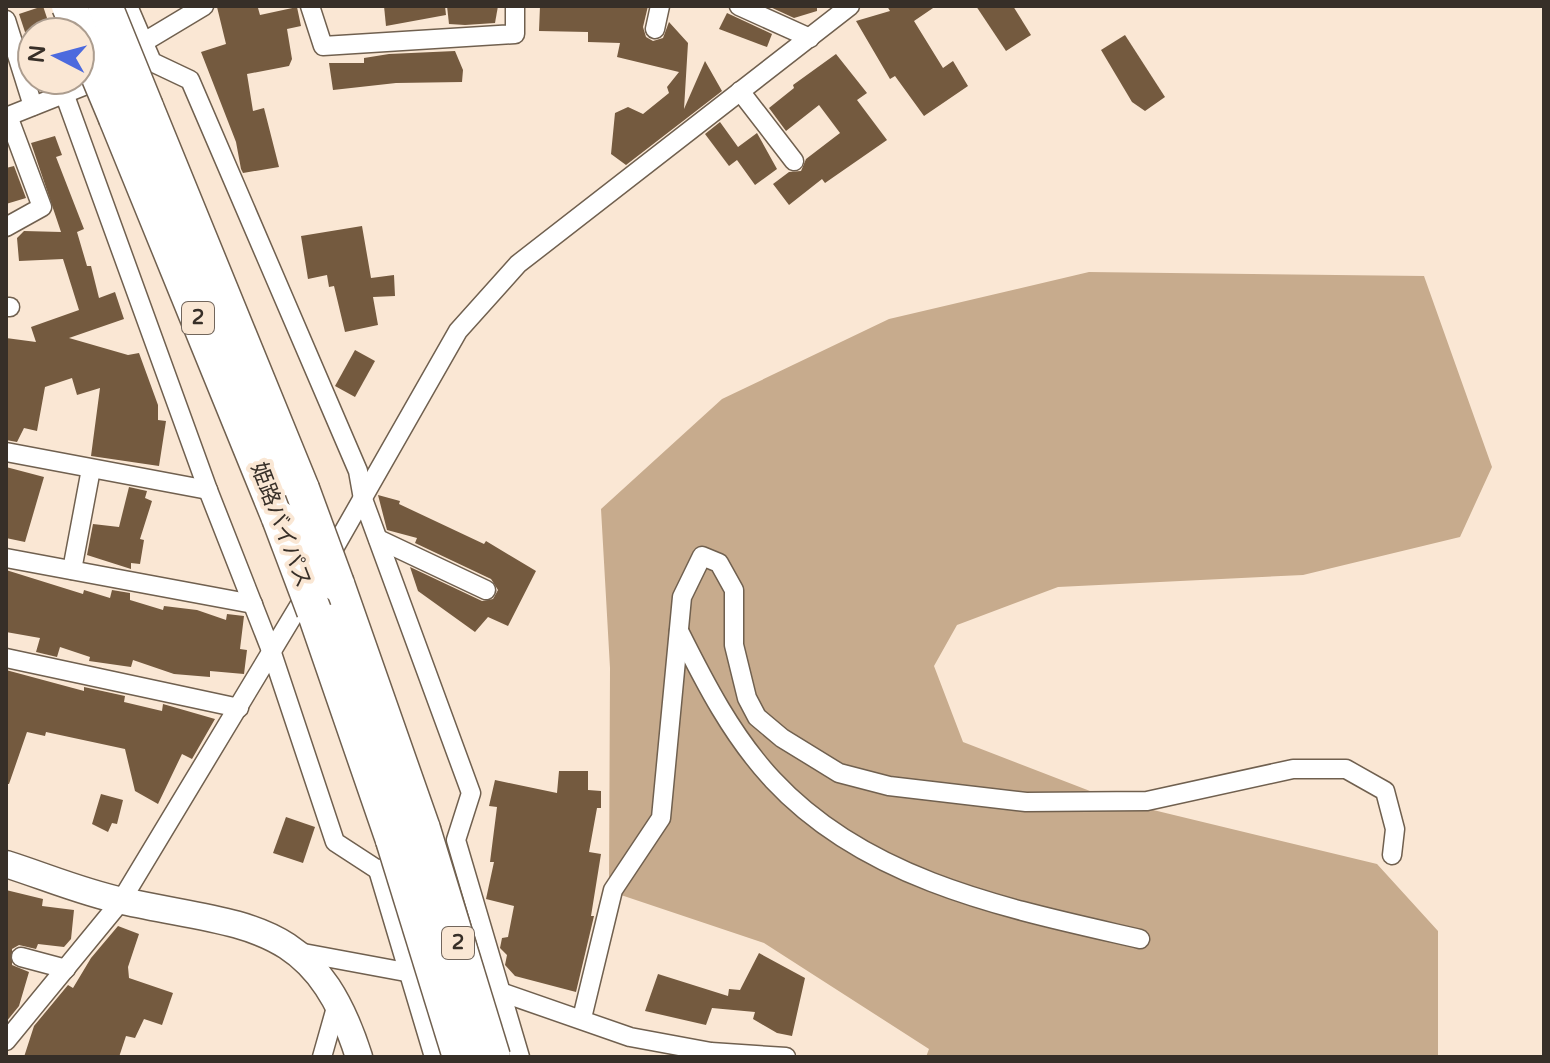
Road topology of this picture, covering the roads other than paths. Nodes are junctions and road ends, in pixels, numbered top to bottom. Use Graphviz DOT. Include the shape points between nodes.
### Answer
graph roads {
  1 [pos="69,6"];
  2 [pos="105,6"];
  3 [pos="128,6"];
  4 [pos="204,6"];
  5 [pos="310,6"];
  6 [pos="515,6"];
  7 [pos="660,6"];
  8 [pos="739,6"];
  9 [pos="850,6"];
  10 [pos="6,20"];
  11 [pos="655,29"];
  12 [pos="810,38"];
  13 [pos="144,42"];
  14 [pos="152,62"];
  15 [pos="96,82"];
  16 [pos="740,91"];
  17 [pos="57,96"];
  18 [pos="65,96"];
  19 [pos="33,106"];
  20 [pos="131,113"];
  21 [pos="7,116"];
  22 [pos="794,161"];
  23 [pos="6,227"];
  24 [pos="6,452"];
  25 [pos="91,469"];
  26 [pos="208,490"];
  27 [pos="363,499"];
  28 [pos="378,539"];
  29 [pos="6,558"];
  30 [pos="72,570"];
  31 [pos="486,590"];
  32 [pos="253,604"];
  33 [pos="679,631"];
  34 [pos="272,653"];
  35 [pos="6,658"];
  36 [pos="239,708"];
  37 [pos="456,840"];
  38 [pos="398,846"];
  39 [pos="1392,855"];
  40 [pos="6,864"];
  41 [pos="121,901"];
  42 [pos="1140,939"];
  43 [pos="298,952"];
  44 [pos="21,957"];
  45 [pos="66,969"];
  46 [pos="407,971"];
  47 [pos="501,991"];
  48 [pos="337,1004"];
  49 [pos="582,1018"];
  50 [pos="6,1041"];
  51 [pos="322,1057"];
  52 [pos="359,1057"];
  53 [pos="434,1057"];
  54 [pos="460,1057"];
  55 [pos="493,1057"];
  56 [pos="520,1057"];
  57 [pos="786,1057"];
  1 -- 20 [label="highway, 姫路バイパス / 2, bridge"];
  2 -- 20 [label="highway, 姫路バイパス / 2, bridge"];
  3 -- 13 [label="street"];
  4 -- 13 [label="street"];
  5 -- 6 [label="street" via="323,46 515,34"];
  7 -- 11 [label="street"];
  8 -- 12 [label="street"];
  9 -- 12 [label="street"];
  10 -- 19 [label="street"];
  12 -- 16 [label="street"];
  13 -- 14 [label="street"];
  14 -- 15 [label="street"];
  14 -- 27 [label="street" via="190,80 358,471"];
  16 -- 22 [label="street"];
  16 -- 27 [label="street" via="518,264 458,331"];
  17 -- 19 [label="street"];
  18 -- 26 [label="street"];
  19 -- 21 [label="street"];
  20 -- 38 [label="highway, 姫路バイパス / 2, bridge"];
  20 -- 38 [label="highway, 姫路バイパス / 2, bridge" via="302,489 337,584"];
  21 -- 23 [label="street" via="42,207"];
  24 -- 25 [label="street"];
  25 -- 26 [label="street"];
  25 -- 30 [label="street"];
  26 -- 32 [label="street"];
  27 -- 28 [label="street"];
  27 -- 34 [label="street"];
  28 -- 31 [label="street"];
  28 -- 37 [label="street" via="471,793"];
  29 -- 30 [label="street"];
  30 -- 32 [label="street"];
  32 -- 34 [label="street"];
  33 -- 39 [label="street" via="682,597 693,570 702,556 719,563 734,590 734,645 757,717 839,773 889,786 1026,802 1147,801 1293,769 1346,769 1385,791 1395,829"];
  33 -- 42 [label="street" via="716,704 773,780 831,829 889,866 993,905"];
  33 -- 49 [label="street" via="661,818 613,890"];
  34 -- 36 [label="street"];
  34 -- 38 [label="street" via="335,842"];
  35 -- 36 [label="street"];
  36 -- 41 [label="street"];
  37 -- 38 [label="street"];
  37 -- 47 [label="street"];
  38 -- 46 [label="street"];
  38 -- 54 [label="highway, 姫路バイパス / 2, bridge"];
  38 -- 55 [label="highway, 姫路バイパス / 2, bridge"];
  40 -- 41 [label="street"];
  41 -- 43 [label="street" via="244,924"];
  41 -- 45 [label="street"];
  43 -- 46 [label="street"];
  43 -- 48 [label="street"];
  44 -- 45 [label="street"];
  45 -- 50 [label="street"];
  46 -- 47 [label="street"];
  46 -- 53 [label="street"];
  47 -- 49 [label="street"];
  47 -- 56 [label="street"];
  48 -- 51 [label="street"];
  48 -- 52 [label="street"];
  49 -- 57 [label="street" via="630,1037 711,1052"];
}
